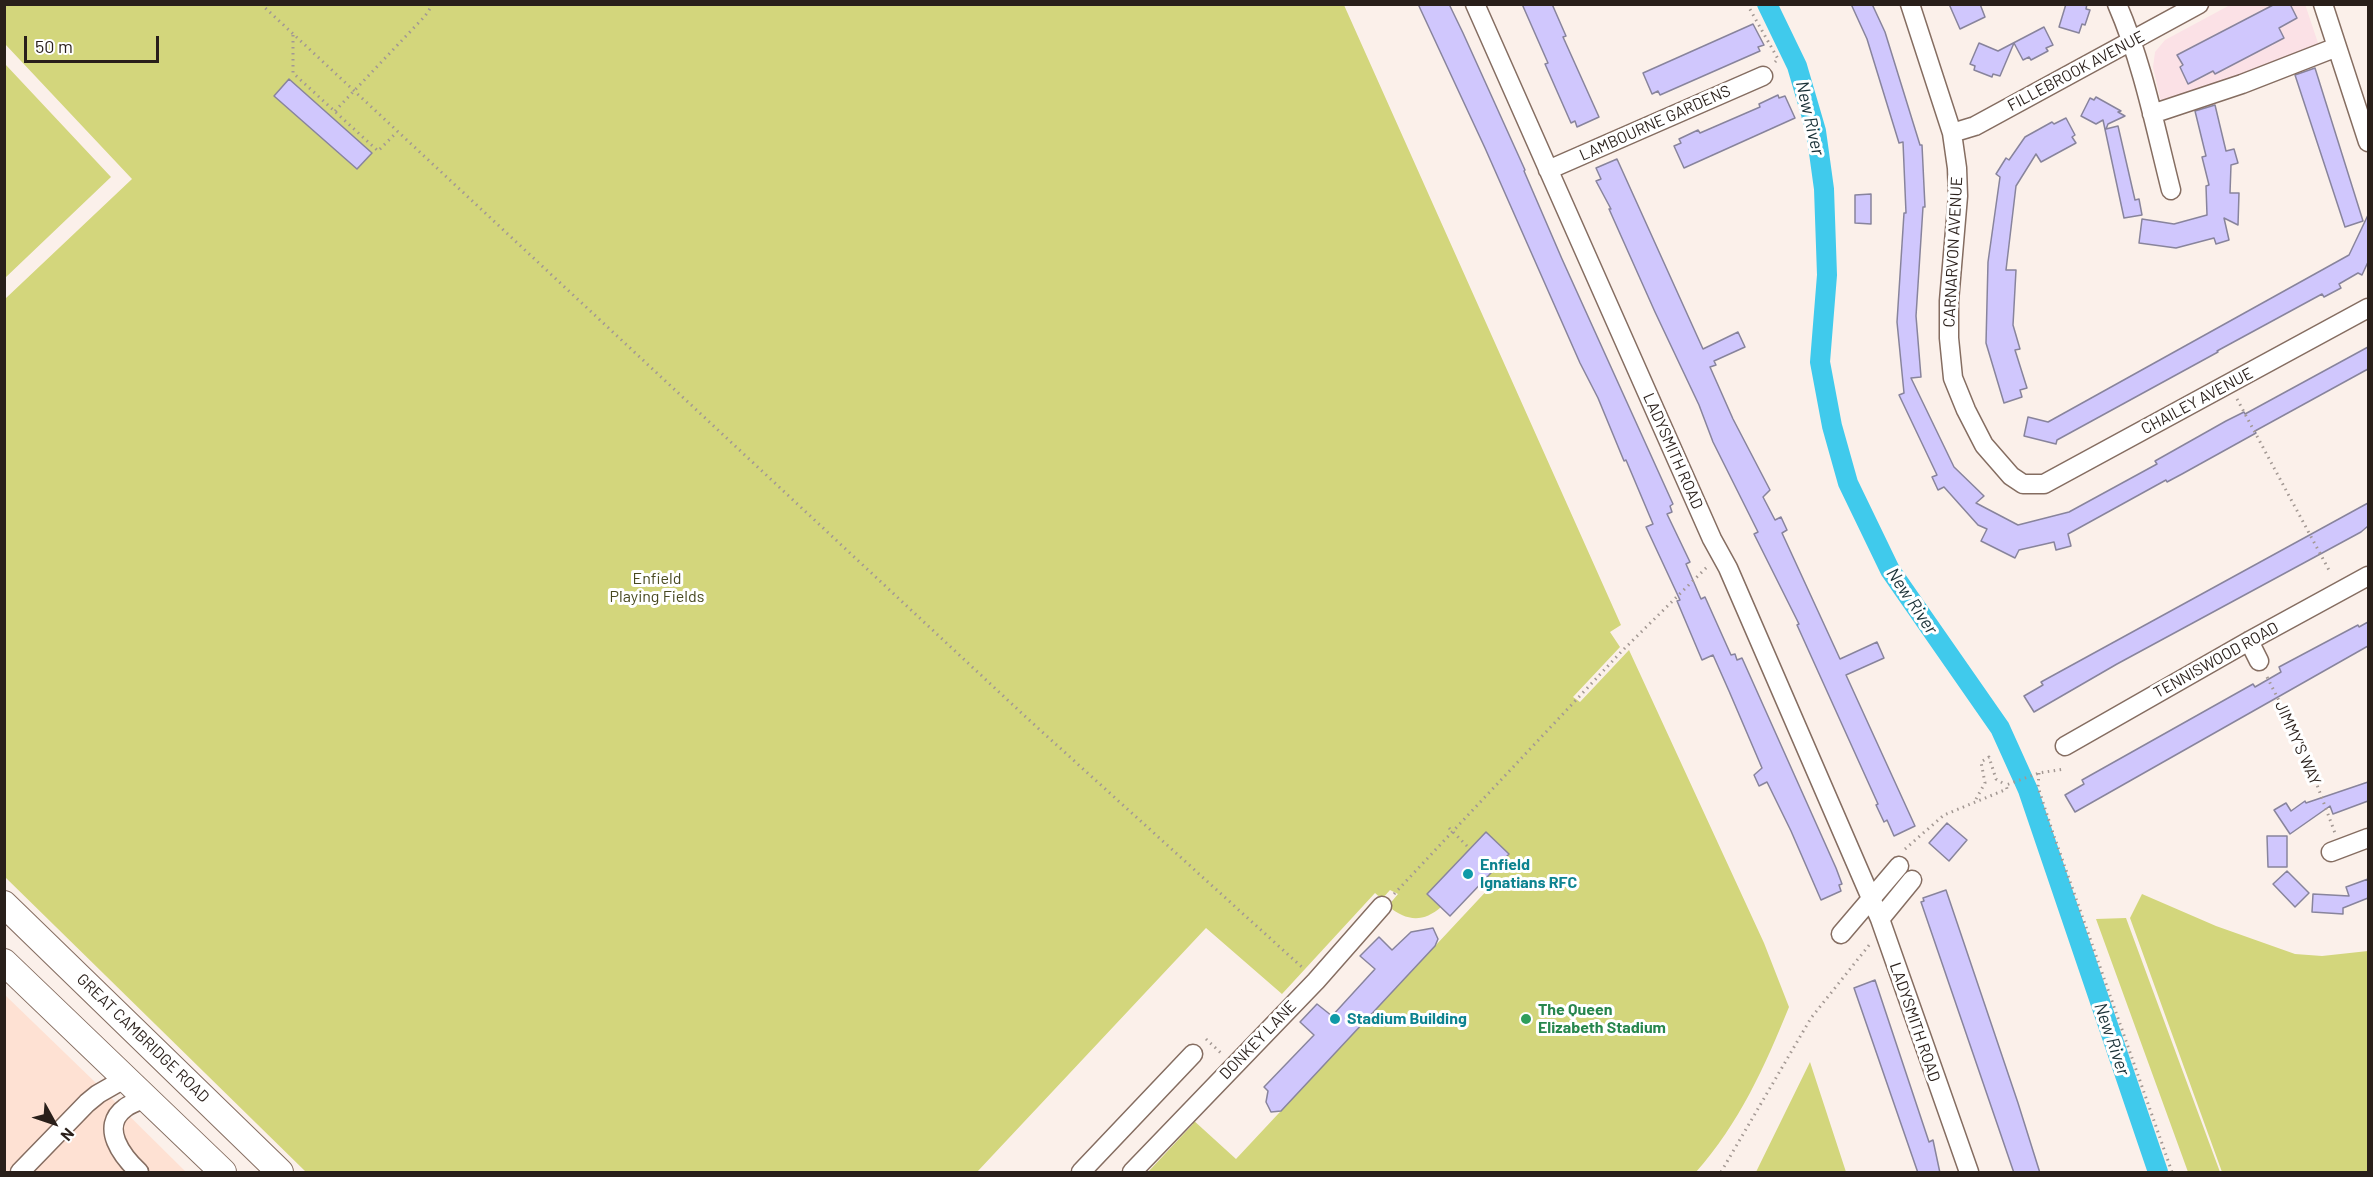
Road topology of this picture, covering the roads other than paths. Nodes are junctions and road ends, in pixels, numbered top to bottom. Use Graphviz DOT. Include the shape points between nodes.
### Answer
graph roads {
  1 [pos="1475,4"];
  2 [pos="1910,4"];
  3 [pos="2117,4"];
  4 [pos="2199,4"];
  5 [pos="2323,4"];
  6 [pos="2133,41"];
  7 [pos="2337,47"];
  8 [pos="1763,76"];
  9 [pos="2152,114"];
  10 [pos="1952,133"];
  11 [pos="2368,142"];
  12 [pos="1548,170"];
  13 [pos="2171,190"];
  14 [pos="2368,308"];
  15 [pos="2023,484"];
  16 [pos="2368,576"];
  17 [pos="2249,641"];
  18 [pos="2259,661"];
  19 [pos="2065,746"];
  20 [pos="2368,838"];
  21 [pos="2336,850"];
  22 [pos="1900,859"];
  23 [pos="1912,879"];
  24 [pos="1871,898"];
  25 [pos="4,904"];
  26 [pos="1382,906"];
  27 [pos="1881,924"];
  28 [pos="1841,934"];
  29 [pos="4,962"];
  30 [pos="1193,1054"];
  31 [pos="126,1078"];
  32 [pos="147,1098"];
  33 [pos="20,1173"];
  34 [pos="139,1173"];
  35 [pos="223,1173"];
  36 [pos="280,1173"];
  37 [pos="1081,1173"];
  38 [pos="1132,1173"];
  39 [pos="1969,1173"];
  1 -- 12 [label="street, LADYSMITH ROAD"];
  2 -- 10 [label="street, CARNARVON AVENUE"];
  3 -- 6 [label="street"];
  4 -- 6 [label="street, FILLEBROOK AVENUE"];
  5 -- 7 [label="street"];
  6 -- 9 [label="street"];
  6 -- 10 [label="street, FILLEBROOK AVENUE" via="1975,126"];
  7 -- 9 [label="street"];
  7 -- 11 [label="street"];
  8 -- 12 [label="street, LAMBOURNE GARDENS"];
  9 -- 13 [label="street"];
  10 -- 15 [label="street, CARNARVON AVENUE" via="1958,196 1949,301 1953,378 1984,445"];
  12 -- 24 [label="street, LADYSMITH ROAD" via="1728,568"];
  14 -- 15 [label="street, CHAILEY AVENUE" via="2044,484"];
  16 -- 17 [label="street, TENNISWOOD ROAD"];
  17 -- 18 [label="street"];
  17 -- 19 [label="street, TENNISWOOD ROAD"];
  20 -- 21 [label="street"];
  22 -- 24 [label="street"];
  23 -- 27 [label="street"];
  24 -- 27 [label="street, LADYSMITH ROAD"];
  24 -- 28 [label="street"];
  25 -- 36 [label="highway, GREAT CAMBRIDGE ROAD"];
  26 -- 38 [label="street, DONKEY LANE" via="1316,981"];
  27 -- 39 [label="street, LADYSMITH ROAD"];
  29 -- 31 [label="highway"];
  30 -- 37 [label="street"];
  31 -- 32 [label="highway"];
  31 -- 33 [label="street" via="87,1103"];
  32 -- 34 [label="street" via="123,1109 114,1130 119,1150"];
  32 -- 35 [label="highway"];
}
